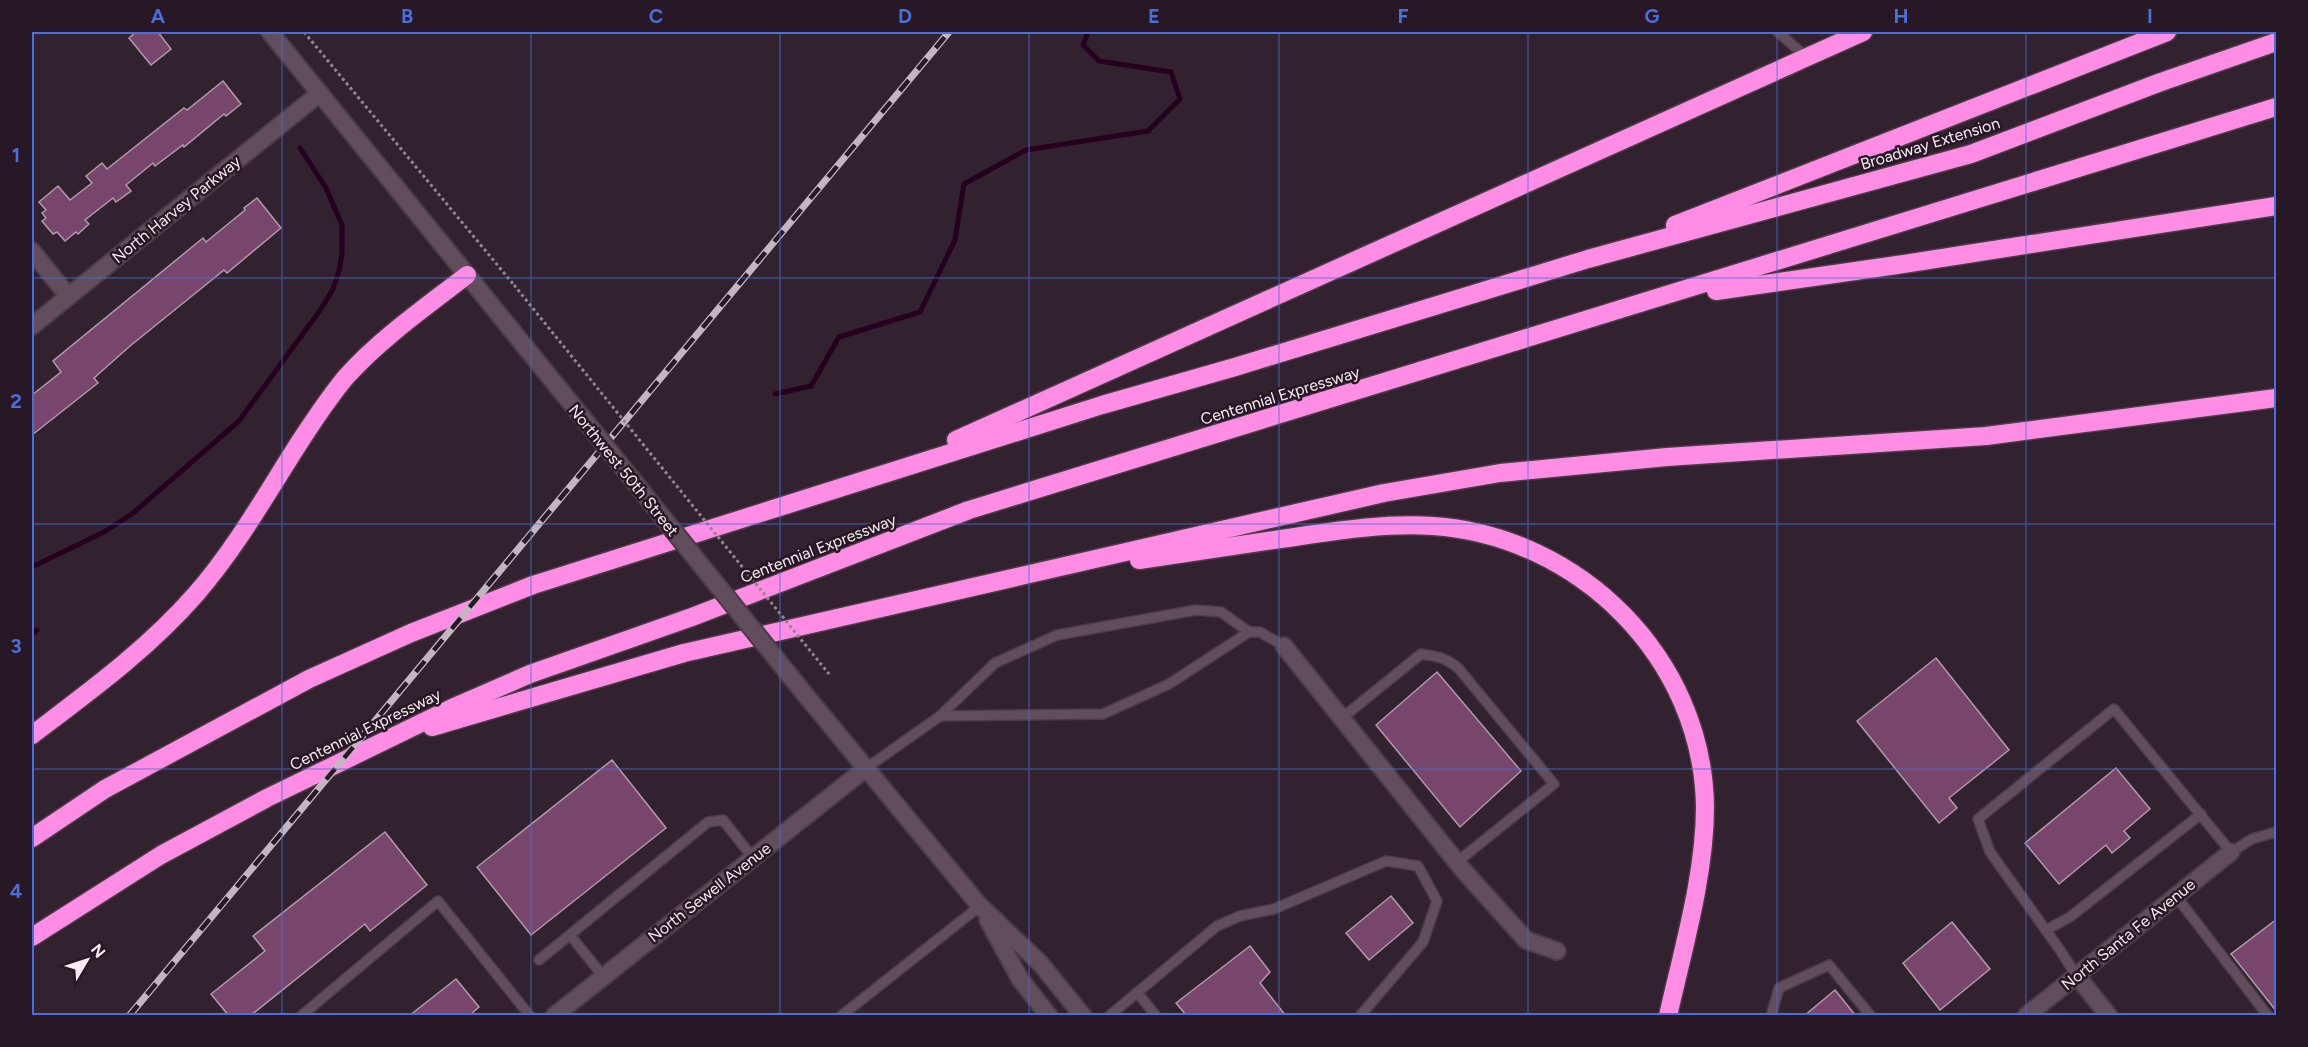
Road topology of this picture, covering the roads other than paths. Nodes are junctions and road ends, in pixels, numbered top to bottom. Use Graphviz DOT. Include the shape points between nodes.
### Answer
graph roads {
  1 [pos="270,32"];
  2 [pos="1778,32"];
  3 [pos="1863,32"];
  4 [pos="2167,32"];
  5 [pos="2277,42"];
  6 [pos="1806,57"];
  7 [pos="320,93"];
  8 [pos="2277,107"];
  9 [pos="2277,206"];
  10 [pos="32,251"];
  11 [pos="1588,259"];
  12 [pos="467,275"];
  13 [pos="68,296"];
  14 [pos="1661,298"];
  15 [pos="32,326"];
  16 [pos="2277,398"];
  17 [pos="883,473"];
  18 [pos="994,582"];
  19 [pos="1249,632"];
  20 [pos="1284,646"];
  21 [pos="940,716"];
  22 [pos="1342,718"];
  23 [pos="32,735"];
  24 [pos="381,742"];
  25 [pos="865,769"];
  26 [pos="2201,814"];
  27 [pos="2277,832"];
  28 [pos="32,838"];
  29 [pos="2231,852"];
  30 [pos="753,858"];
  31 [pos="1457,862"];
  32 [pos="2176,896"];
  33 [pos="980,906"];
  34 [pos="2046,930"];
  35 [pos="570,935"];
  36 [pos="32,937"];
  37 [pos="1557,951"];
  38 [pos="539,960"];
  39 [pos="2076,975"];
  40 [pos="603,976"];
  41 [pos="1137,992"];
  42 [pos="301,1016"];
  43 [pos="530,1016"];
  44 [pos="554,1016"];
  45 [pos="841,1016"];
  46 [pos="1049,1016"];
  47 [pos="1083,1016"];
  48 [pos="1109,1016"];
  49 [pos="1156,1016"];
  50 [pos="1359,1016"];
  51 [pos="1668,1016"];
  52 [pos="1771,1016"];
  53 [pos="1871,1016"];
  54 [pos="2026,1016"];
  55 [pos="2109,1016"];
  56 [pos="2268,1016"];
  1 -- 7 [label="street, Northwest 50th Street"];
  2 -- 6 [label="lane"];
  3 -- 6 [label="highway"];
  4 -- 11 [label="highway"];
  5 -- 11 [label="highway, Broadway Extension" via="1971,154"];
  6 -- 17 [label="highway"];
  7 -- 12 [label="street, Northwest 50th Street"];
  7 -- 13 [label="street, North Harvey Parkway"];
  8 -- 14 [label="highway"];
  9 -- 14 [label="highway"];
  10 -- 13 [label="street"];
  11 -- 17 [label="highway"];
  12 -- 23 [label="highway" via="346,377 231,548 166,627 114,673"];
  12 -- 25 [label="street, Northwest 50th Street, bridge"];
  13 -- 15 [label="street, North Harvey Parkway"];
  14 -- 24 [label="highway, Centennial Expressway" via="969,510 692,617 530,674"];
  16 -- 18 [label="highway" via="1986,435 1666,457 1500,473 1384,493"];
  17 -- 28 [label="highway" via="533,585 411,633 309,679 136,772"];
  18 -- 24 [label="highway" via="684,652"];
  18 -- 51 [label="highway" via="1346,529 1418,526 1499,538 1566,567 1611,602 1644,639 1676,691 1699,757 1705,806 1701,855"];
  19 -- 20 [label="lane" via="1260,632"];
  19 -- 21 [label="lane" via="1169,684 1103,714"];
  19 -- 21 [label="lane" via="1221,612 1196,610 1057,635 995,663"];
  20 -- 22 [label="street"];
  21 -- 25 [label="lane"];
  22 -- 31 [label="street"];
  22 -- 31 [label="lane" via="1421,654 1449,660 1554,784"];
  24 -- 36 [label="highway, Centennial Expressway" via="161,855"];
  25 -- 30 [label="street, North Sewell Avenue"];
  25 -- 33 [label="street, Northwest 50th Street"];
  26 -- 29 [label="lane"];
  26 -- 34 [label="lane" via="2070,917"];
  26 -- 34 [label="lane" via="2114,709 1977,819 1990,852"];
  27 -- 29 [label="lane" via="2252,839"];
  29 -- 32 [label="street, North Santa Fe Avenue"];
  30 -- 35 [label="lane" via="723,820 708,822"];
  30 -- 40 [label="street, North Sewell Avenue"];
  31 -- 37 [label="street" via="1526,940"];
  32 -- 39 [label="street, North Santa Fe Avenue"];
  32 -- 56 [label="lane"];
  33 -- 45 [label="lane"];
  33 -- 46 [label="street, Northwest 50th Street" via="1020,979"];
  33 -- 47 [label="street, Northwest 50th Street" via="1040,963"];
  34 -- 39 [label="lane"];
  35 -- 38 [label="lane"];
  35 -- 40 [label="lane"];
  39 -- 54 [label="street, North Santa Fe Avenue"];
  39 -- 55 [label="street"];
  40 -- 44 [label="street, North Sewell Avenue"];
  41 -- 48 [label="lane"];
  41 -- 49 [label="lane"];
  41 -- 50 [label="lane" via="1217,926 1240,916 1274,909 1386,861 1418,866 1437,901 1423,942"];
  42 -- 43 [label="lane" via="438,902"];
  52 -- 53 [label="lane" via="1779,988 1829,965"];
}
